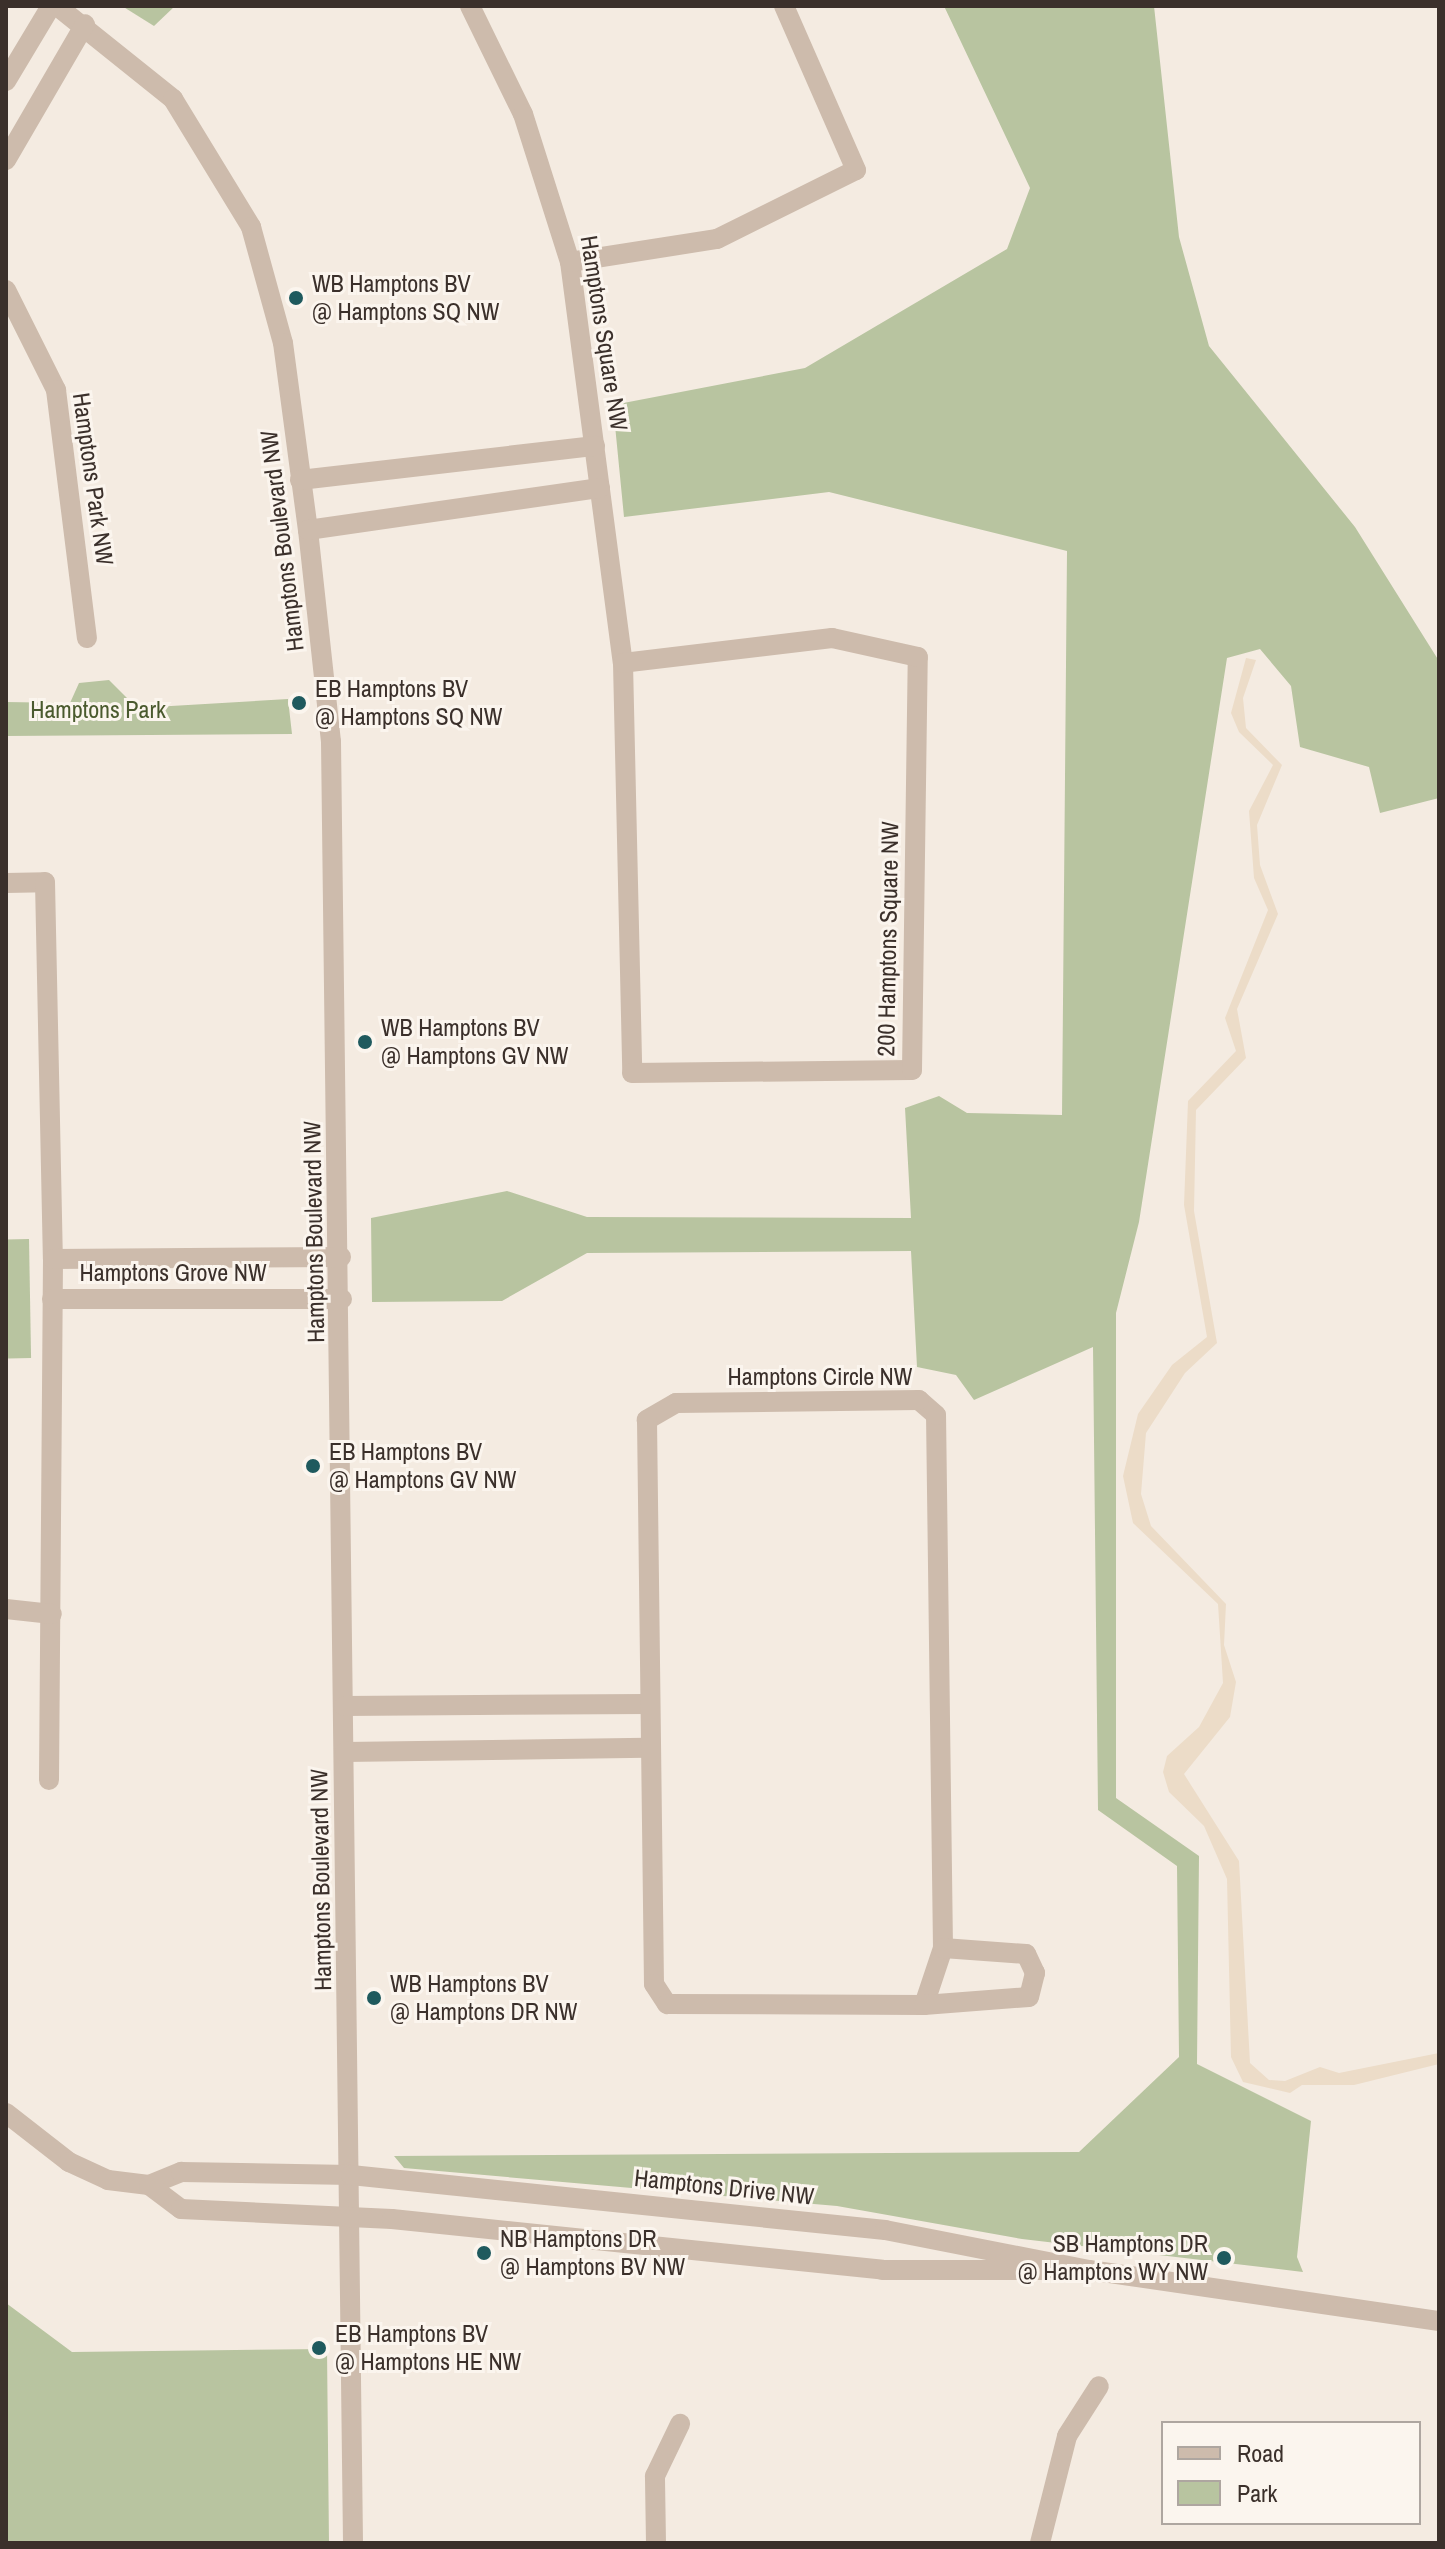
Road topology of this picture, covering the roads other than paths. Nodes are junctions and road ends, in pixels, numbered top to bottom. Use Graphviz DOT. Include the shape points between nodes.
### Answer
graph roads {
  1 [pos="54,6"];
  2 [pos="470,6"];
  3 [pos="784,6"];
  4 [pos="85,24"];
  5 [pos="6,81"];
  6 [pos="6,160"];
  7 [pos="570,262"];
  8 [pos="6,290"];
  9 [pos="595,446"];
  10 [pos="300,480"];
  11 [pos="600,488"];
  12 [pos="308,530"];
  13 [pos="87,638"];
  14 [pos="623,663"];
  15 [pos="6,883"];
  16 [pos="341,1257"];
  17 [pos="53,1259"];
  18 [pos="52,1299"];
  19 [pos="342,1299"];
  20 [pos="6,1609"];
  21 [pos="52,1614"];
  22 [pos="647,1704"];
  23 [pos="344,1706"];
  24 [pos="647,1748"];
  25 [pos="345,1752"];
  26 [pos="49,1780"];
  27 [pos="943,1948"];
  28 [pos="924,2005"];
  29 [pos="6,2113"];
  30 [pos="351,2175"];
  31 [pos="149,2185"];
  32 [pos="352,2216"];
  33 [pos="1089,2270"];
  34 [pos="1439,2321"];
  35 [pos="1099,2386"];
  36 [pos="680,2424"];
  37 [pos="353,2543"];
  38 [pos="656,2543"];
  39 [pos="1040,2543"];
  1 -- 4 [label="street, Hamptons Boulevard NW"];
  1 -- 5 [label="street"];
  2 -- 7 [label="street, Hamptons Square NW" via="523,114"];
  3 -- 7 [label="street" via="856,170 717,239"];
  4 -- 6 [label="street"];
  4 -- 10 [label="street, Hamptons Boulevard NW" via="173,99 251,227 283,343"];
  7 -- 9 [label="street, Hamptons Square NW"];
  8 -- 13 [label="street, Hamptons Park NW" via="56,390"];
  9 -- 10 [label="street, Hamptons Square NW"];
  9 -- 11 [label="street, Hamptons Square NW"];
  10 -- 12 [label="street, Hamptons Boulevard NW"];
  11 -- 12 [label="street"];
  11 -- 14 [label="street, 200 Hamptons Square NW"];
  12 -- 16 [label="street, Hamptons Boulevard NW" via="331,742"];
  14 -- 14 [label="street, 200 Hamptons Square NW" via="632,1073 912,1070 918,657 832,638"];
  15 -- 17 [label="street, Hamptons Grove NW" via="45,882"];
  16 -- 17 [label="street, Hamptons Grove NW"];
  16 -- 19 [label="street, Hamptons Boulevard NW"];
  17 -- 18 [label="street, Hamptons Grove NW"];
  18 -- 19 [label="street, Hamptons Grove NW"];
  18 -- 21 [label="street, Hamptons Grove NW"];
  19 -- 23 [label="street, Hamptons Boulevard NW"];
  20 -- 21 [label="street"];
  21 -- 26 [label="street, Hamptons Grove NW"];
  22 -- 23 [label="street"];
  22 -- 24 [label="street, Hamptons Circle NW"];
  22 -- 27 [label="street, Hamptons Circle NW" via="647,1420 676,1403 919,1400 936,1415"];
  23 -- 25 [label="street, Hamptons Boulevard NW"];
  24 -- 25 [label="street"];
  24 -- 28 [label="street, Hamptons Circle NW" via="654,1984 667,2004"];
  25 -- 30 [label="street, Hamptons Boulevard NW"];
  27 -- 28 [label="street, Hamptons Circle NW"];
  27 -- 28 [label="street, Hamptons Circle NW" via="1015,1949 1026,1954 1036,1982 1022,2002"];
  29 -- 31 [label="street" via="69,2162 108,2180"];
  30 -- 31 [label="street, Hamptons Drive NW" via="181,2172"];
  30 -- 32 [label="street, Hamptons Boulevard NW"];
  30 -- 33 [label="street, Hamptons Drive NW" via="885,2230"];
  31 -- 32 [label="street, Hamptons Drive NW" via="181,2209"];
  32 -- 33 [label="street, Hamptons Drive NW" via="882,2270"];
  32 -- 37 [label="street, Hamptons Boulevard NW"];
  33 -- 34 [label="street, Hamptons Drive NW"];
  35 -- 39 [label="street" via="1067,2436"];
  36 -- 38 [label="street" via="655,2476"];
}
